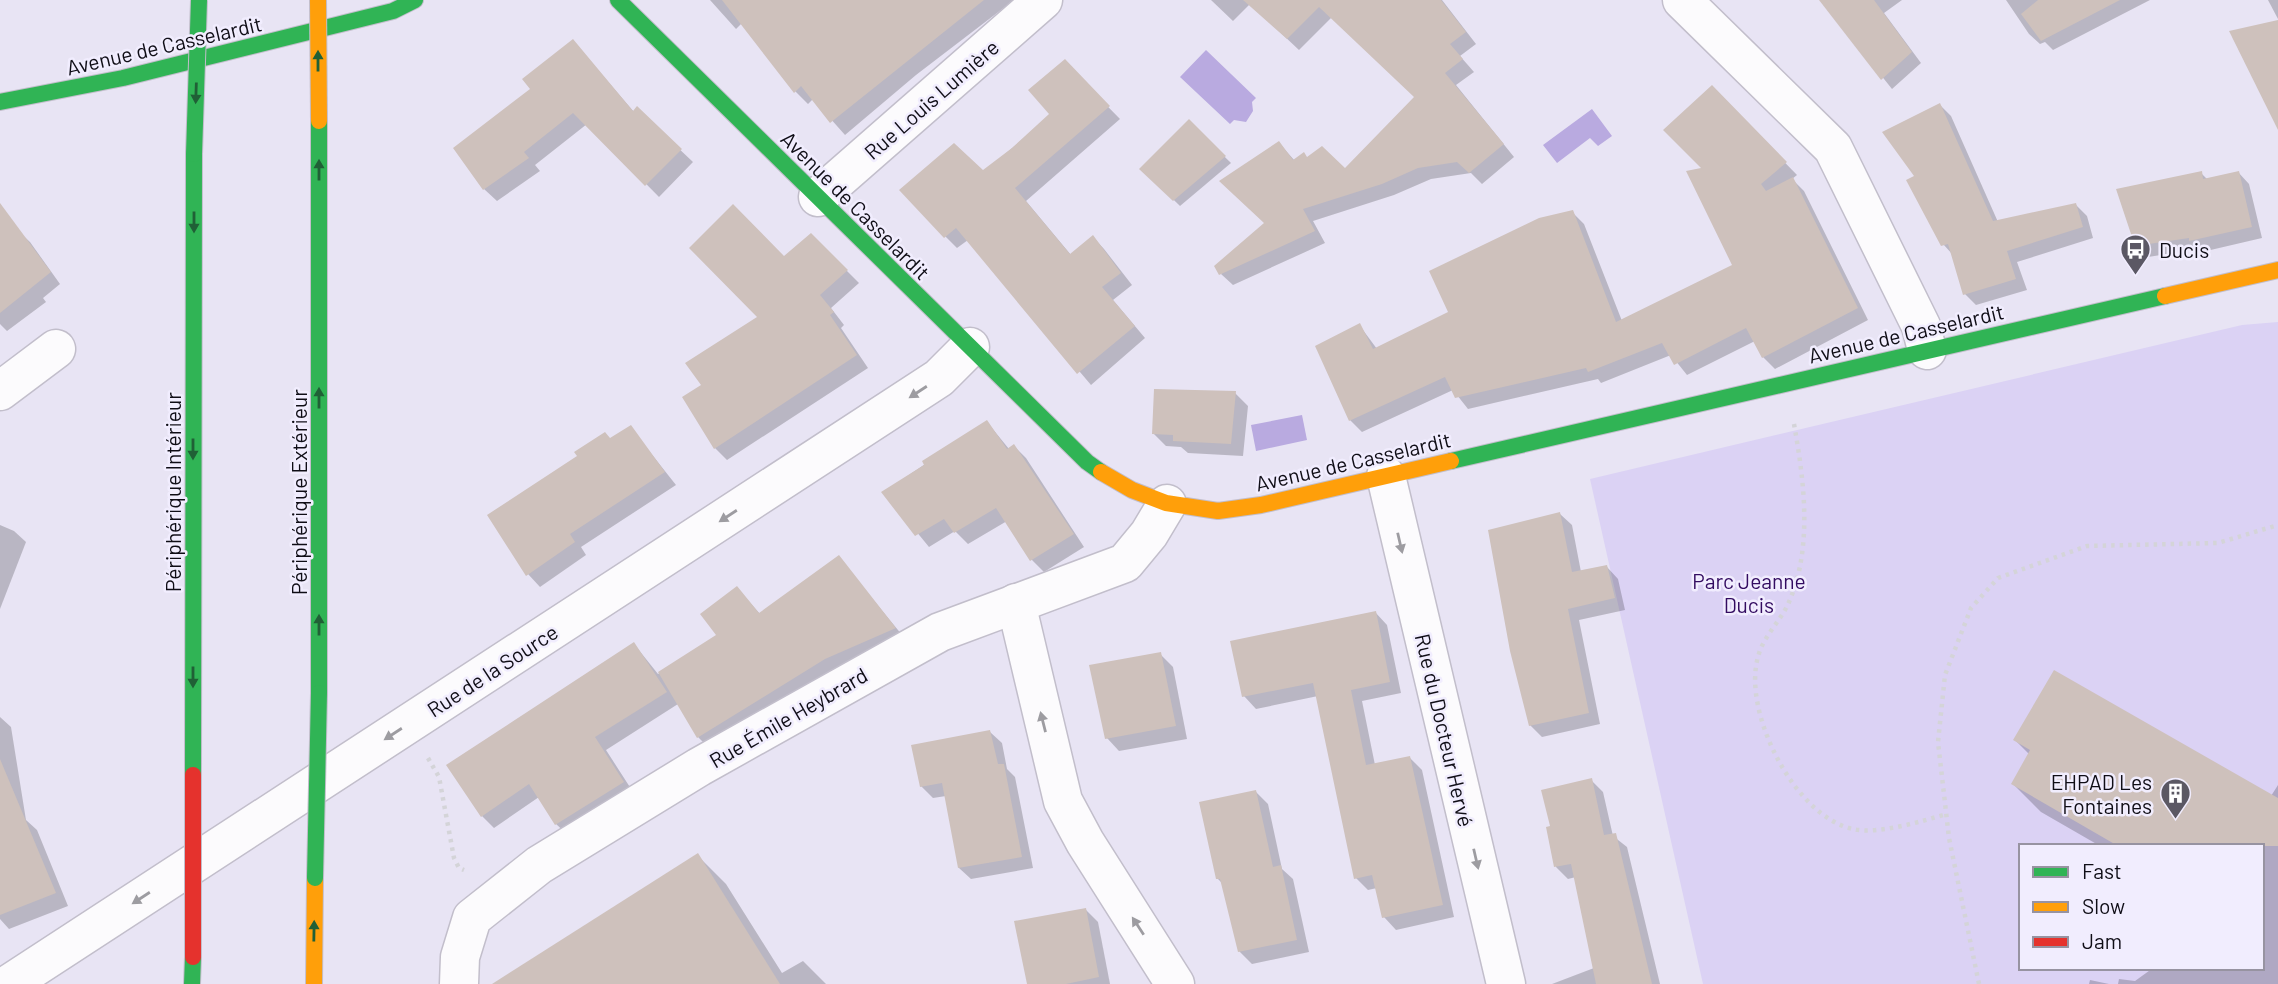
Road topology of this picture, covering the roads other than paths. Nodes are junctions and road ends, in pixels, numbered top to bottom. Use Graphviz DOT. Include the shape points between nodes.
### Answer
graph roads {
  1 [pos="199,0"];
  2 [pos="318,0"];
  3 [pos="415,0"];
  4 [pos="618,0"];
  5 [pos="1043,0"];
  6 [pos="1682,0"];
  7 [pos="0,102"];
  8 [pos="818,197"];
  9 [pos="2278,270"];
  10 [pos="970,347"];
  11 [pos="56,349"];
  12 [pos="1927,350"];
  13 [pos="0,391"];
  14 [pos="1386,476"];
  15 [pos="1167,504"];
  16 [pos="1016,603"];
  17 [pos="9,984"];
  18 [pos="192,984"];
  19 [pos="313,984"];
  20 [pos="459,984"];
  21 [pos="1175,984"];
  22 [pos="1506,984"];
  1 -- 18 [label="main road, Périphérique Intérieur, one-way, bridge" via="194,153"];
  19 -- 2 [label="main road, Périphérique Extérieur, one-way, bridge" via="319,694"];
  3 -- 7 [label="main road, Avenue de Casselardit" via="393,12 123,78"];
  4 -- 8 [label="main road, Avenue de Casselardit"];
  5 -- 8 [label="street, Rue Louis Lumière"];
  6 -- 12 [label="street" via="1833,148 1922,326"];
  8 -- 10 [label="main road, Avenue de Casselardit"];
  9 -- 12 [label="main road, Avenue de Casselardit"];
  10 -- 15 [label="main road, Avenue de Casselardit" via="1087,462 1110,480"];
  10 -- 17 [label="street, Rue de la Source, one-way" via="939,378"];
  11 -- 13 [label="street"];
  12 -- 14 [label="main road, Avenue de Casselardit"];
  14 -- 15 [label="main road, Avenue de Casselardit" via="1216,512"];
  14 -- 22 [label="street, Rue du Docteur Hervé, one-way"];
  15 -- 16 [label="street, Rue Émile Heybrard" via="1150,534 1125,563"];
  16 -- 20 [label="street, Rue Émile Heybrard" via="940,632 856,678 539,865 472,918 460,957"];
  21 -- 16 [label="street, one-way" via="1063,801"];
}
